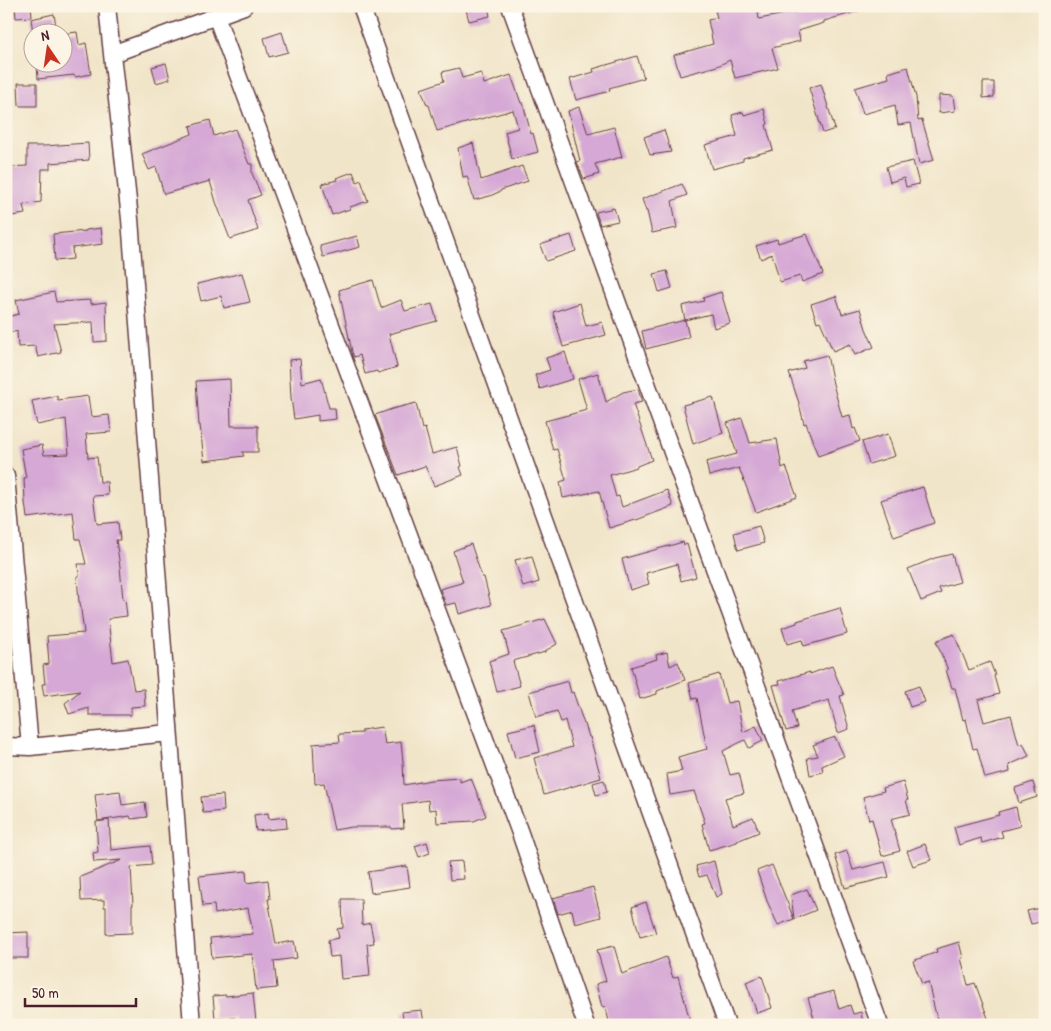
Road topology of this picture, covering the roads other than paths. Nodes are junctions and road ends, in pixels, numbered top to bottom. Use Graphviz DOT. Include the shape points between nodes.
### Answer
graph roads {
  1 [pos="107,6"];
  2 [pos="244,6"];
  3 [pos="361,6"];
  4 [pos="510,6"];
  5 [pos="216,16"];
  6 [pos="112,54"];
  7 [pos="6,476"];
  8 [pos="170,733"];
  9 [pos="6,746"];
  10 [pos="30,747"];
  11 [pos="192,1025"];
  12 [pos="586,1025"];
  13 [pos="727,1025"];
  14 [pos="880,1025"];
  1 -- 6 [label="street"];
  2 -- 5 [label="street"];
  3 -- 13 [label="street"];
  4 -- 14 [label="street"];
  5 -- 6 [label="street"];
  5 -- 12 [label="street" via="517,824"];
  6 -- 8 [label="street" via="130,219"];
  7 -- 10 [label="street"];
  8 -- 10 [label="street"];
  8 -- 11 [label="street"];
  9 -- 10 [label="street"];
}
